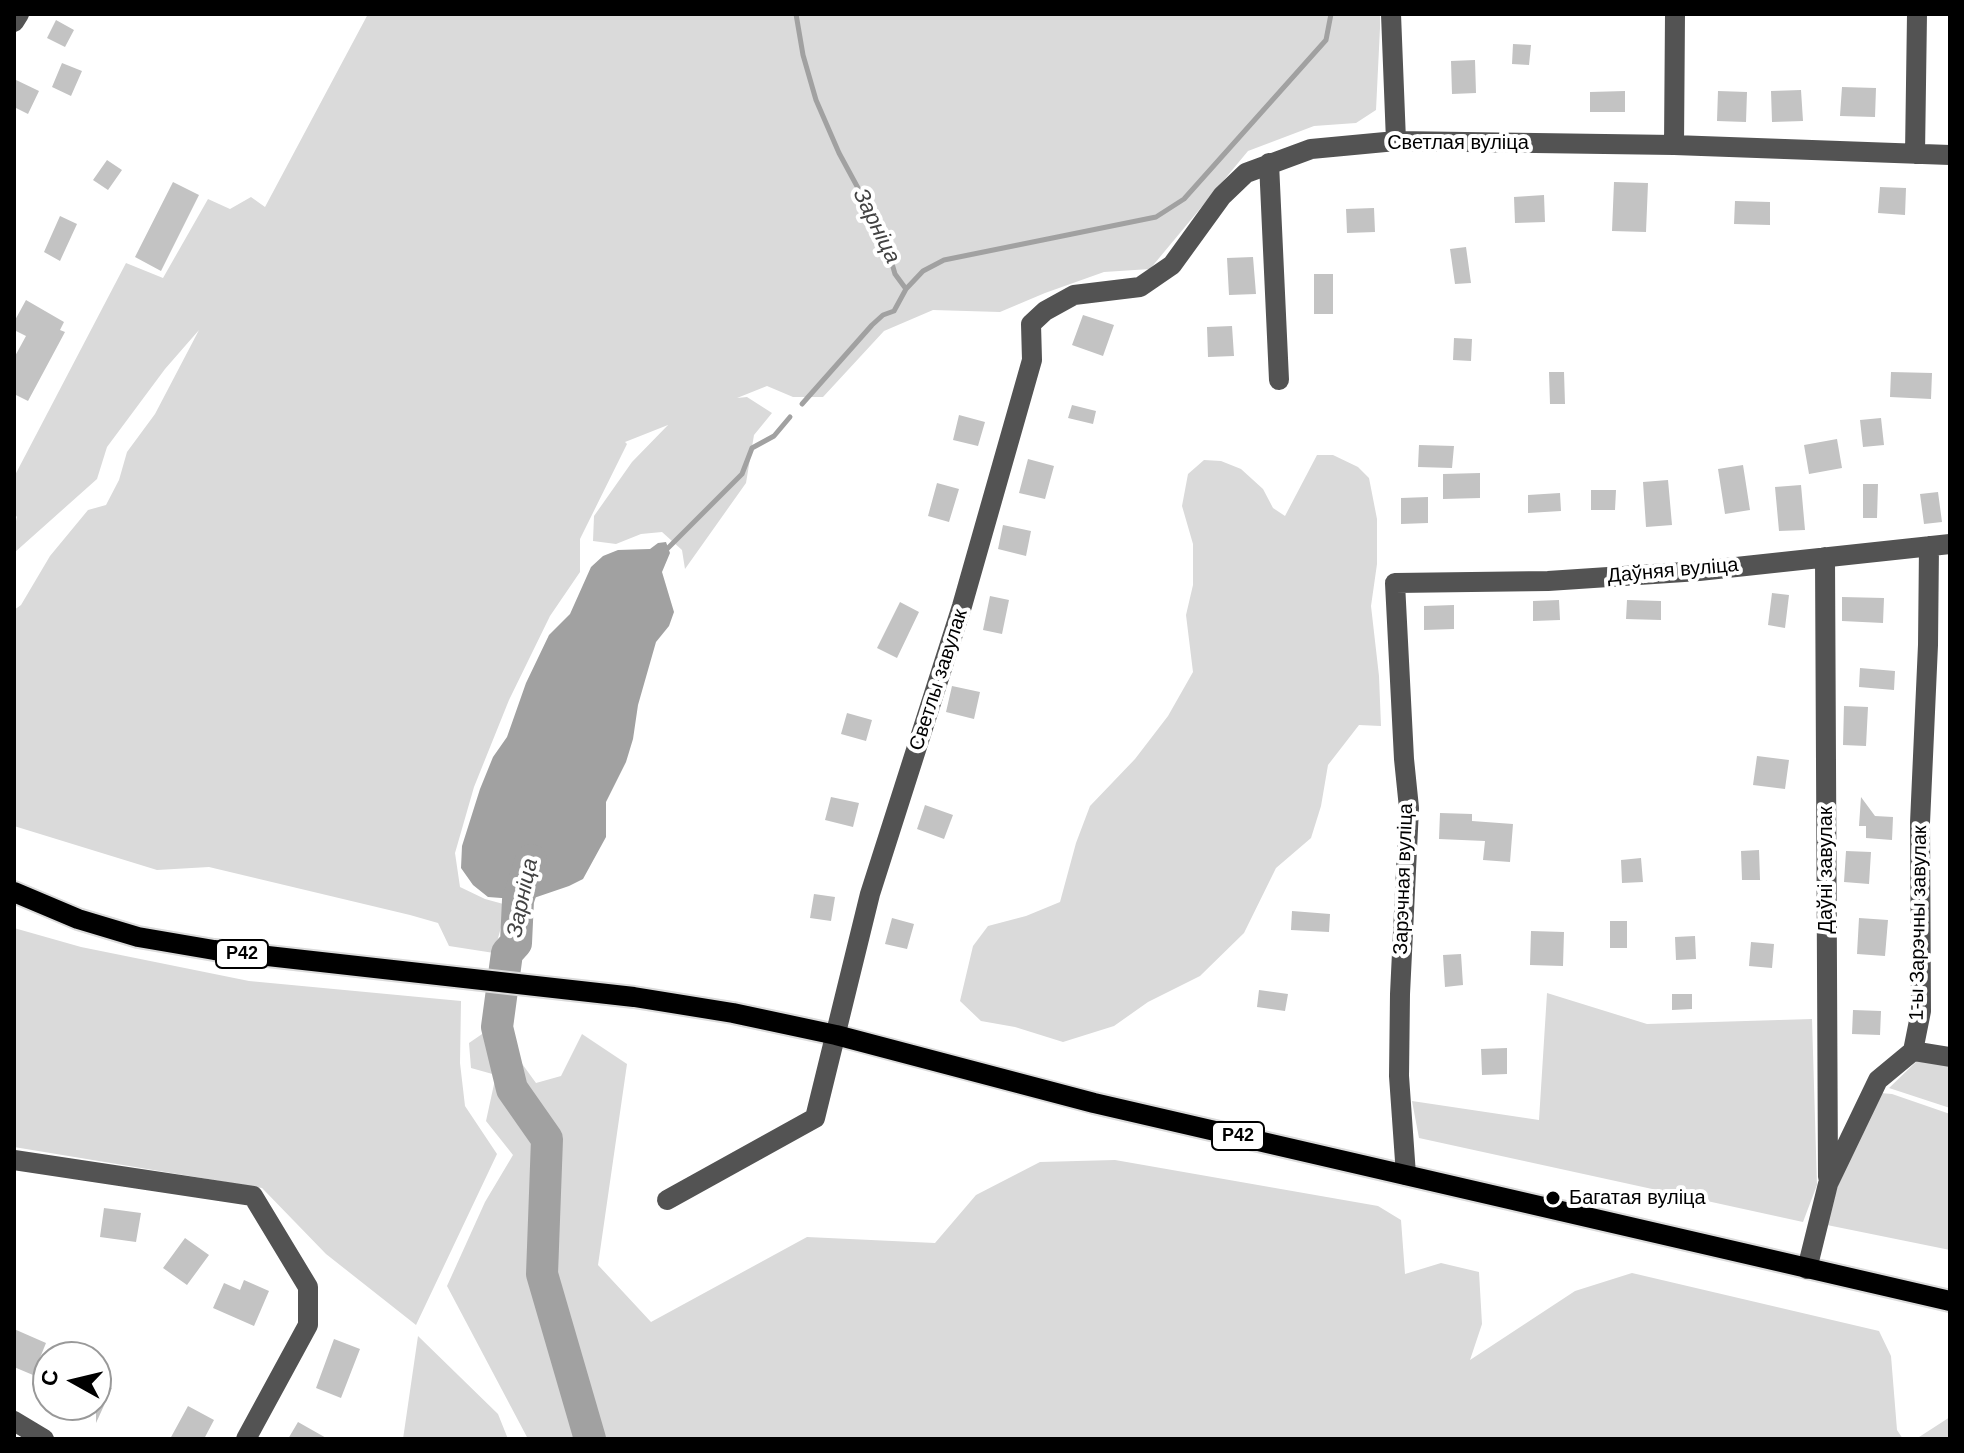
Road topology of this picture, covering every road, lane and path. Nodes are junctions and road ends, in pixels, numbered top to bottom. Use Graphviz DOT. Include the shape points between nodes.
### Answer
graph roads {
  1 [pos="19,14"];
  2 [pos="1391,14"];
  3 [pos="1675,14"];
  4 [pos="1917,14"];
  5 [pos="14,22"];
  6 [pos="1396,141"];
  7 [pos="1674,145"];
  8 [pos="1915,154"];
  9 [pos="1950,155"];
  10 [pos="1269,163"];
  11 [pos="1031,324"];
  12 [pos="1279,380"];
  13 [pos="1940,545"];
  14 [pos="1825,557"];
  15 [pos="1395,583"];
  16 [pos="14,892"];
  17 [pos="836,1035"];
  18 [pos="1913,1051"];
  19 [pos="1950,1057"];
  20 [pos="14,1160"];
  21 [pos="1406,1175"];
  22 [pos="1828,1184"];
  23 [pos="667,1200"];
  24 [pos="1807,1269"];
  25 [pos="1950,1301"];
  26 [pos="14,1421"];
  27 [pos="44,1439"];
  28 [pos="246,1439"];
  1 -- 5 [label="street"];
  2 -- 6 [label="street"];
  3 -- 7 [label="street"];
  4 -- 8 [label="street"];
  6 -- 7 [label="street, Светлая вуліца"];
  6 -- 10 [label="street, Светлая вуліца" via="1311,149"];
  7 -- 8 [label="street, Светлая вуліца"];
  8 -- 9 [label="street, Светлая вуліца"];
  10 -- 11 [label="street, Светлая вуліца" via="1246,173 1222,196 1172,265 1140,287 1074,295"];
  10 -- 12 [label="street"];
  11 -- 17 [label="street, Светлы завулак" via="1032,360 962,606 870,894"];
  13 -- 14 [label="street, Даўняя вуліца"];
  13 -- 18 [label="street, 1-ы Зарэчны завулак" via="1920,823 1921,1011"];
  14 -- 15 [label="street, Даўняя вуліца" via="1548,581"];
  14 -- 22 [label="street, Даўні завулак"];
  15 -- 21 [label="street, Зарэчная вуліца" via="1409,808 1399,1076"];
  16 -- 17 [label="main road, Р42" via="138,937 691,1006"];
  17 -- 21 [label="main road, Р42" via="1094,1103"];
  17 -- 23 [label="street, Светлы завулак" via="815,1118"];
  18 -- 19 [label="street"];
  18 -- 22 [label="street" via="1878,1080"];
  20 -- 28 [label="street" via="253,1196 308,1287 308,1325"];
  21 -- 24 [label="main road, Р42"];
  22 -- 24 [label="street"];
  24 -- 25 [label="main road, Р42"];
  26 -- 27 [label="street"];
}
